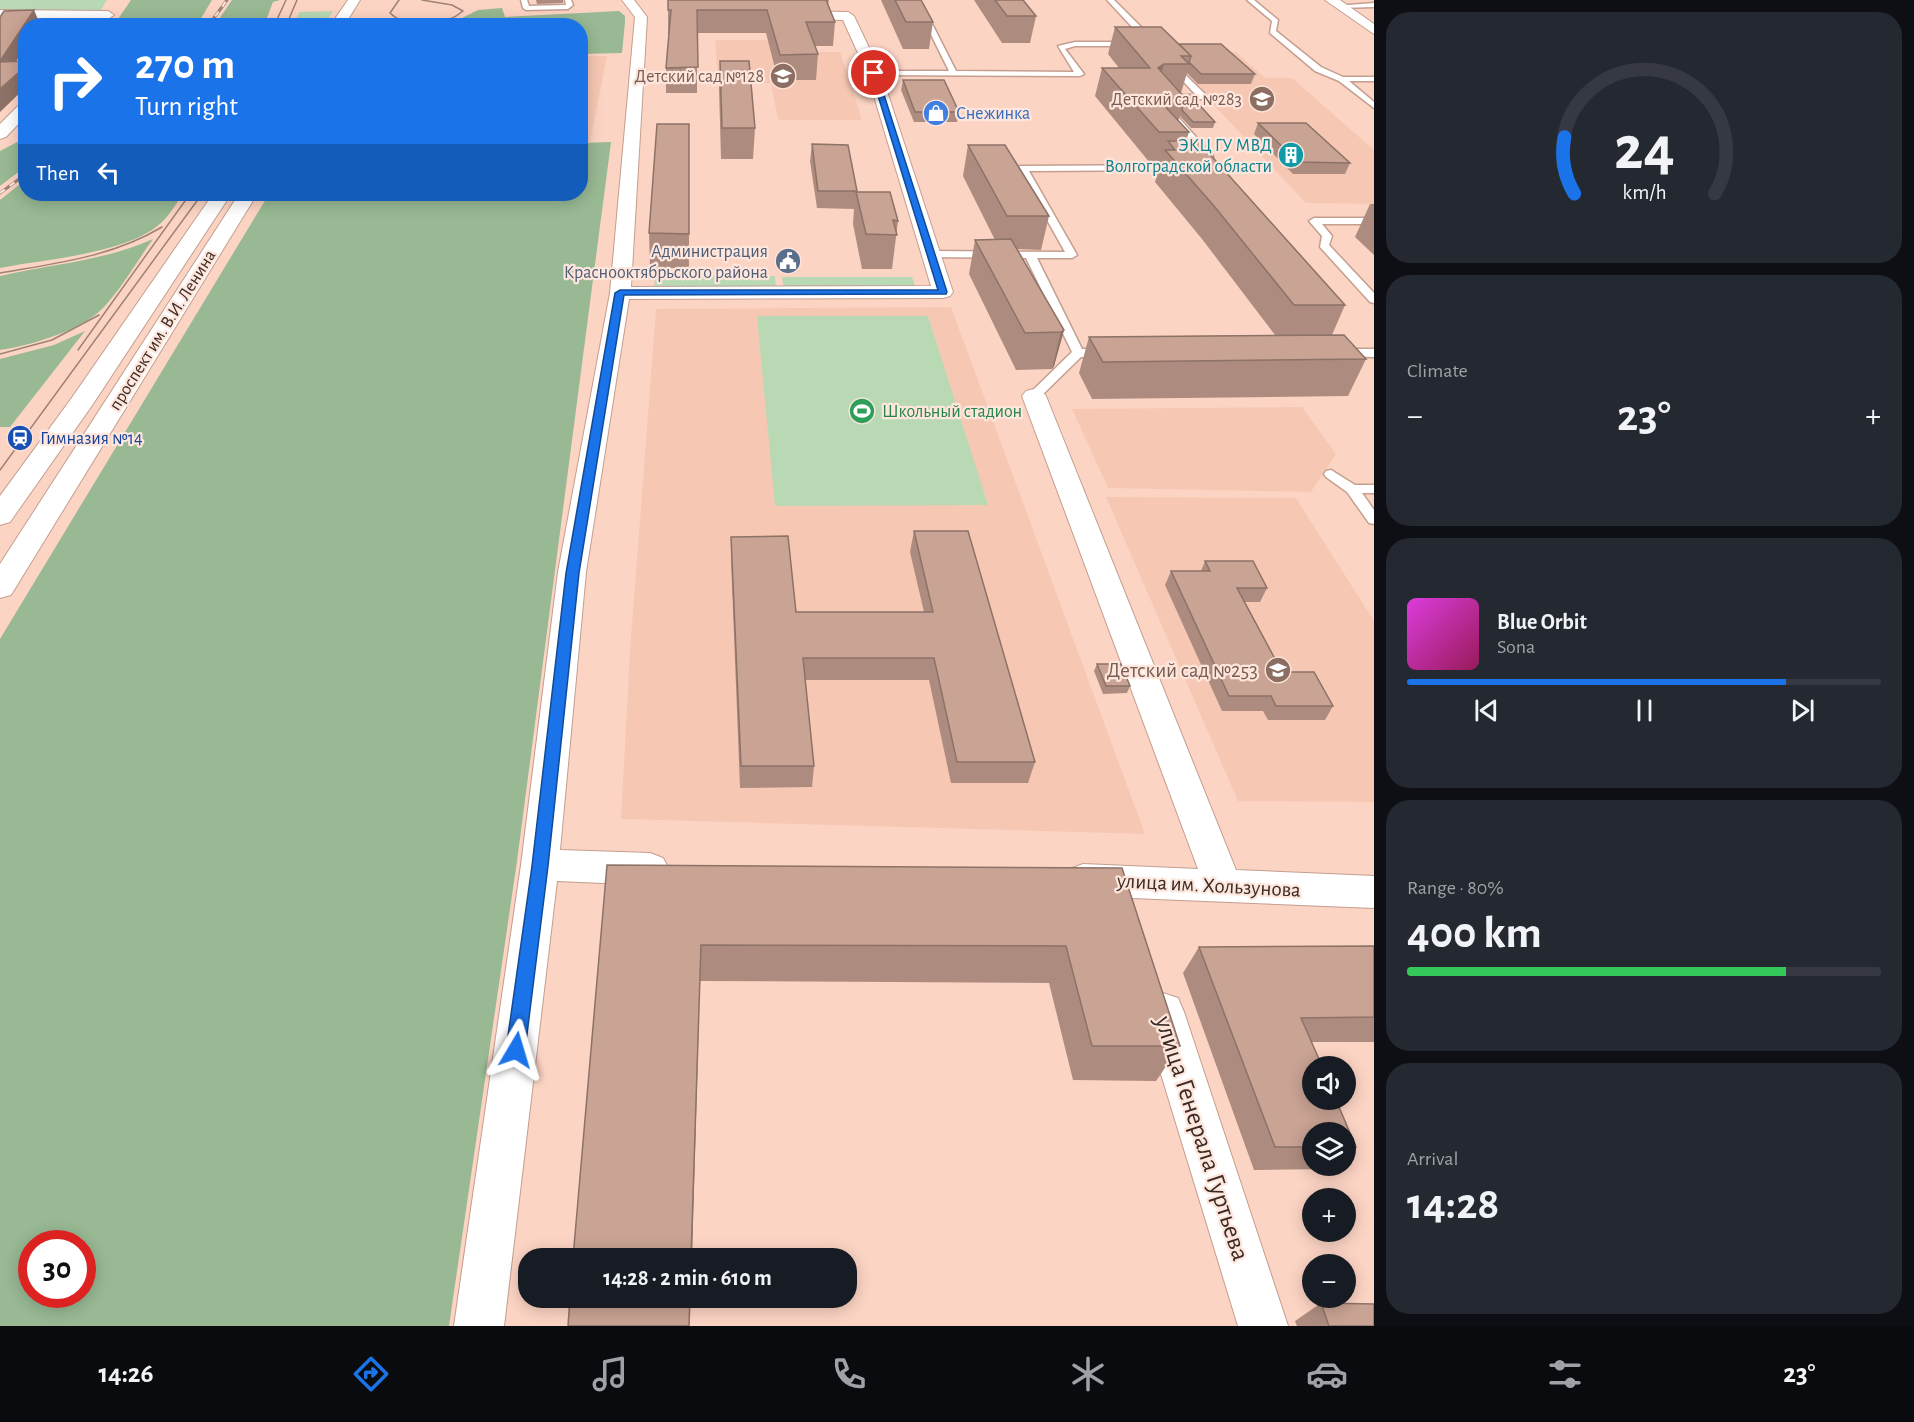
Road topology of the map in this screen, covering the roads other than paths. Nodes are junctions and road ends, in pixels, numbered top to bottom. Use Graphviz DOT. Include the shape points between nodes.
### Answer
graph roads {
  1 [pos="117,0"];
  2 [pos="354,0"];
  3 [pos="524,0"];
  4 [pos="568,0"];
  5 [pos="917,0"];
  6 [pos="1110,0"];
  7 [pos="1250,0"];
  8 [pos="1335,3"];
  9 [pos="1374,5"];
  10 [pos="640,11"];
  11 [pos="778,12"];
  12 [pos="0,14"];
  13 [pos="108,15"];
  14 [pos="105,18"];
  15 [pos="342,18"];
  16 [pos="1374,30"];
  17 [pos="1152,44"];
  18 [pos="1161,48"];
  19 [pos="1167,59"];
  20 [pos="874,73"];
  21 [pos="954,74"];
  22 [pos="1342,79"];
  23 [pos="1374,79"];
  24 [pos="1156,96"];
  25 [pos="1374,106"];
  26 [pos="1171,114"];
  27 [pos="18,115"];
  28 [pos="0,134"];
  29 [pos="1196,168"];
  30 [pos="1207,168"];
  31 [pos="217,201"];
  32 [pos="244,201"];
  33 [pos="1374,221"];
  34 [pos="932,254"];
  35 [pos="1030,255"];
  36 [pos="620,293"];
  37 [pos="1374,300"];
  38 [pos="1374,352"];
  39 [pos="1078,353"];
  40 [pos="1113,353"];
  41 [pos="1327,353"];
  42 [pos="1034,396"];
  43 [pos="1331,474"];
  44 [pos="1352,489"];
  45 [pos="1374,489"];
  46 [pos="0,516"];
  47 [pos="1374,520"];
  48 [pos="0,588"];
  49 [pos="540,866"];
  50 [pos="684,870"];
  51 [pos="1050,879"];
  52 [pos="1223,887"];
  53 [pos="1374,892"];
  54 [pos="1150,972"];
  55 [pos="479,1326"];
  56 [pos="1263,1326"];
  1 -- 13 [label="street"];
  2 -- 15 [label="main road"];
  3 -- 4 [label="lane" via="526,8 538,9 568,7"];
  5 -- 21 [label="lane"];
  6 -- 17 [label="lane"];
  7 -- 22 [label="lane" via="1276,21 1272,32 1318,69"];
  8 -- 9 [label="lane"];
  8 -- 16 [label="main road"];
  10 -- 36 [label="street"];
  11 -- 20 [label="street" via="848,16"];
  12 -- 13 [label="street"];
  13 -- 14 [label="street"];
  17 -- 18 [label="lane"];
  17 -- 21 [label="lane" via="1075,44 1061,48 1080,74"];
  19 -- 24 [label="lane" via="1203,97"];
  20 -- 21 [label="lane"];
  20 -- 34 [label="street"];
  22 -- 23 [label="lane"];
  22 -- 25 [label="lane"];
  26 -- 30 [label="lane" via="1219,168"];
  27 -- 28 [label="street"];
  29 -- 35 [label="lane" via="1023,168 1072,255"];
  31 -- 46 [label="main road, проспект им. В.И. Ленина"];
  32 -- 48 [label="main road, проспект им. В.И. Ленина"];
  33 -- 37 [label="lane" via="1314,221 1327,236 1324,245"];
  34 -- 35 [label="lane"];
  34 -- 36 [label="street" via="943,292"];
  35 -- 39 [label="lane"];
  36 -- 49 [label="street" via="572,573"];
  38 -- 41 [label="lane"];
  39 -- 40 [label="lane"];
  39 -- 42 [label="lane"];
  42 -- 52 [label="street"];
  43 -- 44 [label="lane"];
  44 -- 45 [label="lane"];
  44 -- 47 [label="lane"];
  49 -- 50 [label="street"];
  49 -- 55 [label="street"];
  51 -- 52 [label="street, улица им. Хользунова" via="1127,898"];
  52 -- 53 [label="street, улица им. Хользунова"];
  54 -- 56 [label="street, улица Генерала Гуртьева"];
}
